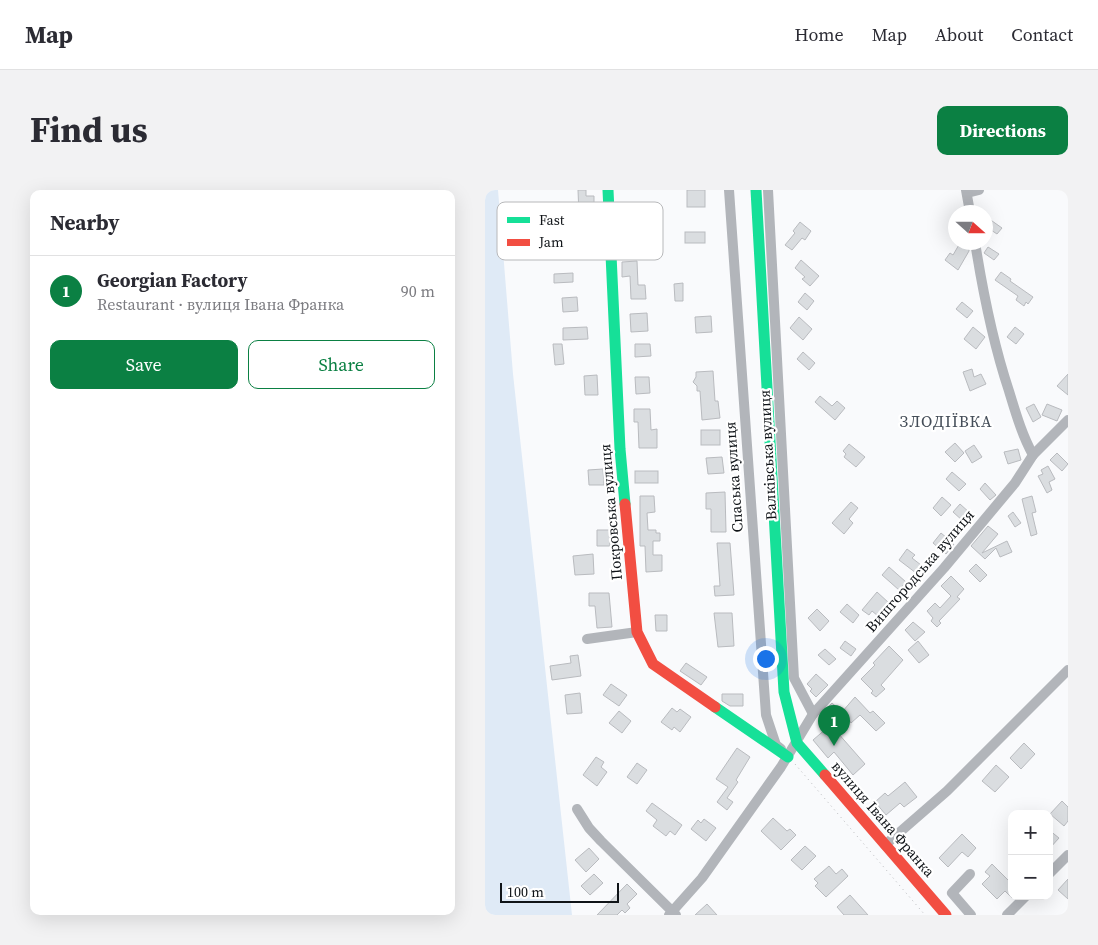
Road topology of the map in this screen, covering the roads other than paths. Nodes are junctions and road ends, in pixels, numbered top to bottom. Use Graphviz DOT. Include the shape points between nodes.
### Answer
graph roads {
  1 [pos="729,190"];
  2 [pos="757,190"];
  3 [pos="768,190"];
  4 [pos="979,190"];
  5 [pos="967,192"];
  6 [pos="969,205"];
  7 [pos="976,250"];
  8 [pos="611,260"];
  9 [pos="778,367"];
  10 [pos="766,368"];
  11 [pos="1068,420"];
  12 [pos="1033,455"];
  13 [pos="786,619"];
  14 [pos="637,632"];
  15 [pos="587,639"];
  16 [pos="1068,670"];
  17 [pos="813,714"];
  18 [pos="797,743"];
  19 [pos="788,756"];
  20 [pos="577,809"];
  21 [pos="885,845"];
  22 [pos="1068,855"];
  23 [pos="1053,870"];
  24 [pos="970,874"];
  25 [pos="1022,900"];
  26 [pos="672,914"];
  27 [pos="946,915"];
  28 [pos="971,915"];
  29 [pos="1007,915"];
  1 -- 19 [label="street, Спаська вулиця" via="766,715 776,745"];
  2 -- 10 [label="street"];
  3 -- 9 [label="street, Валківська вулиця"];
  4 -- 5 [label="street"];
  5 -- 6 [label="street"];
  7 -- 12 [label="street" via="997,351 1023,436"];
  8 -- 14 [label="street, Покровська вулиця" via="620,448"];
  9 -- 10 [label="street"];
  9 -- 13 [label="street, Валківська вулиця"];
  10 -- 13 [label="street"];
  11 -- 12 [label="street, Вишгородська вулиця"];
  12 -- 17 [label="street, Вишгородська вулиця" via="1015,483 944,568"];
  13 -- 17 [label="street, Валківська вулиця" via="794,678"];
  13 -- 18 [label="street" via="784,692"];
  14 -- 15 [label="street"];
  14 -- 19 [label="street, Покровська вулиця" via="653,664"];
  16 -- 21 [label="street" via="947,791"];
  17 -- 18 [label="street, Вишгородська вулиця"];
  18 -- 19 [label="street, Вишгородська вулиця"];
  18 -- 21 [label="street, вулиця Івана Франка"];
  19 -- 26 [label="street, Вишгородська вулиця" via="702,878"];
  20 -- 26 [label="street" via="589,828"];
  21 -- 27 [label="street, вулиця Івана Франка"];
  22 -- 23 [label="street"];
  24 -- 28 [label="street" via="952,893"];
  25 -- 29 [label="street"];
}
